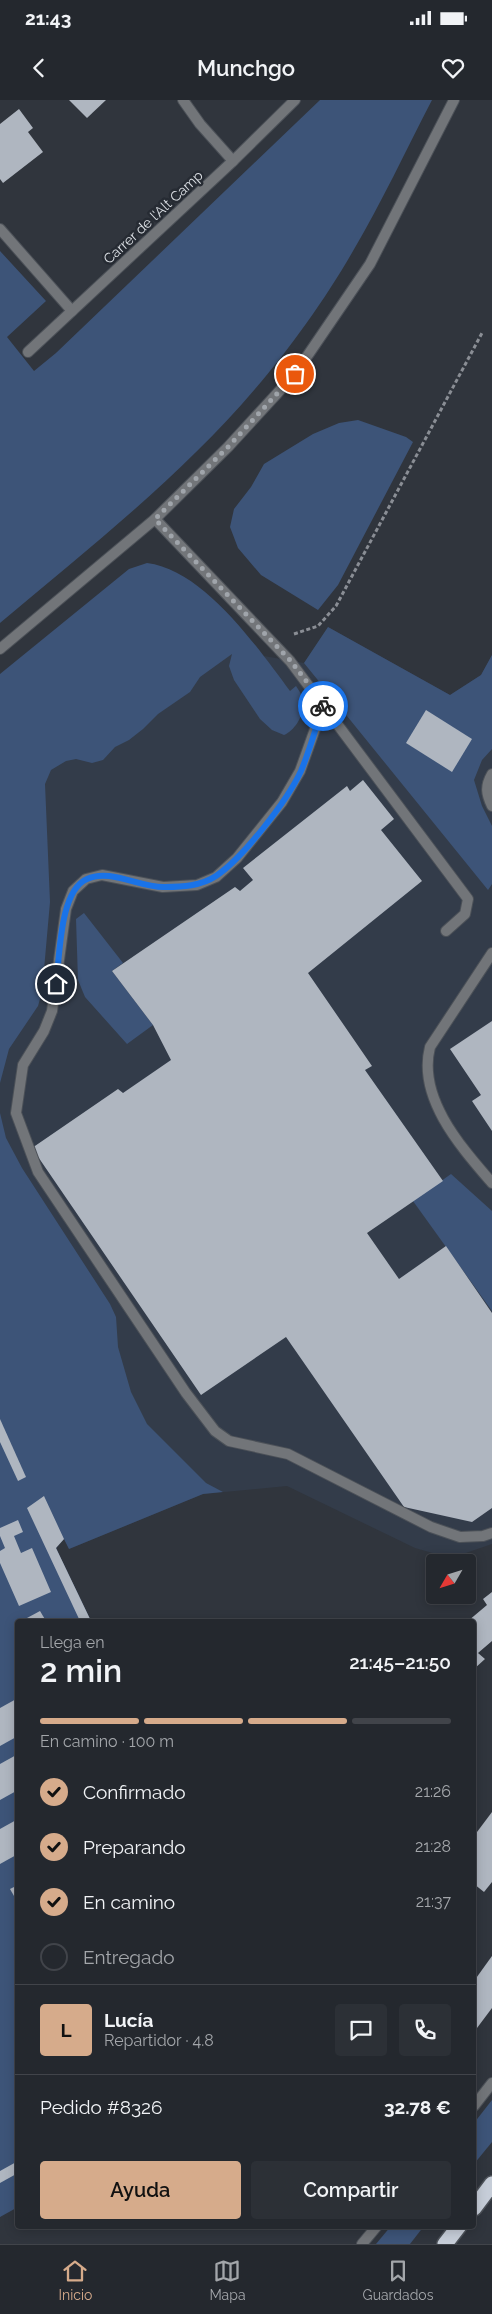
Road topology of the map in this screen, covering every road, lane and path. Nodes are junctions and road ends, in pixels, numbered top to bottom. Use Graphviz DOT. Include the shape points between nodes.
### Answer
graph roads {
  1 [pos="183,100"];
  2 [pos="295,100"];
  3 [pos="454,100"];
  4 [pos="233,161"];
  5 [pos="0,229"];
  6 [pos="72,311"];
  7 [pos="482,333"];
  8 [pos="28,352"];
  9 [pos="155,519"];
  10 [pos="263,632"];
  11 [pos="0,649"];
  12 [pos="324,704"];
  13 [pos="492,774"];
  14 [pos="492,806"];
  15 [pos="446,931"];
  16 [pos="492,953"];
  17 [pos="492,1183"];
  18 [pos="492,1533"];
  19 [pos="492,2084"];
  20 [pos="476,2104"];
  21 [pos="492,2184"];
  22 [pos="476,2205"];
  23 [pos="374,2229"];
  24 [pos="457,2229"];
  25 [pos="362,2244"];
  26 [pos="445,2244"];
  1 -- 4 [label="street"];
  2 -- 4 [label="street, Carrer de l'Alt Camp"];
  3 -- 9 [label="street" via="370,264 295,374 228,447"];
  4 -- 6 [label="street, Carrer de l'Alt Camp"];
  5 -- 6 [label="street"];
  6 -- 8 [label="street, Carrer de l'Alt Camp"];
  7 -- 10 [label="path" via="336,606 318,626 297,634"];
  9 -- 10 [label="street"];
  9 -- 11 [label="street"];
  10 -- 12 [label="street" via="290,660"];
  12 -- 15 [label="street" via="468,899 465,914"];
  12 -- 18 [label="street" via="300,771 282,802 237,858 216,877 196,885 162,887 102,875 86,879 73,891 66,909 52,1011 23,1065 16,1113 38,1172 186,1393 215,1431 229,1441 288,1454 431,1527 460,1537"];
  13 -- 14 [label="street" via="487,794"];
  16 -- 17 [label="street" via="430,1047 428,1056 429,1075 442,1116 464,1151"];
  19 -- 20 [label="street"];
  21 -- 22 [label="highway"];
  23 -- 25 [label="street"];
  24 -- 26 [label="highway"];
}
